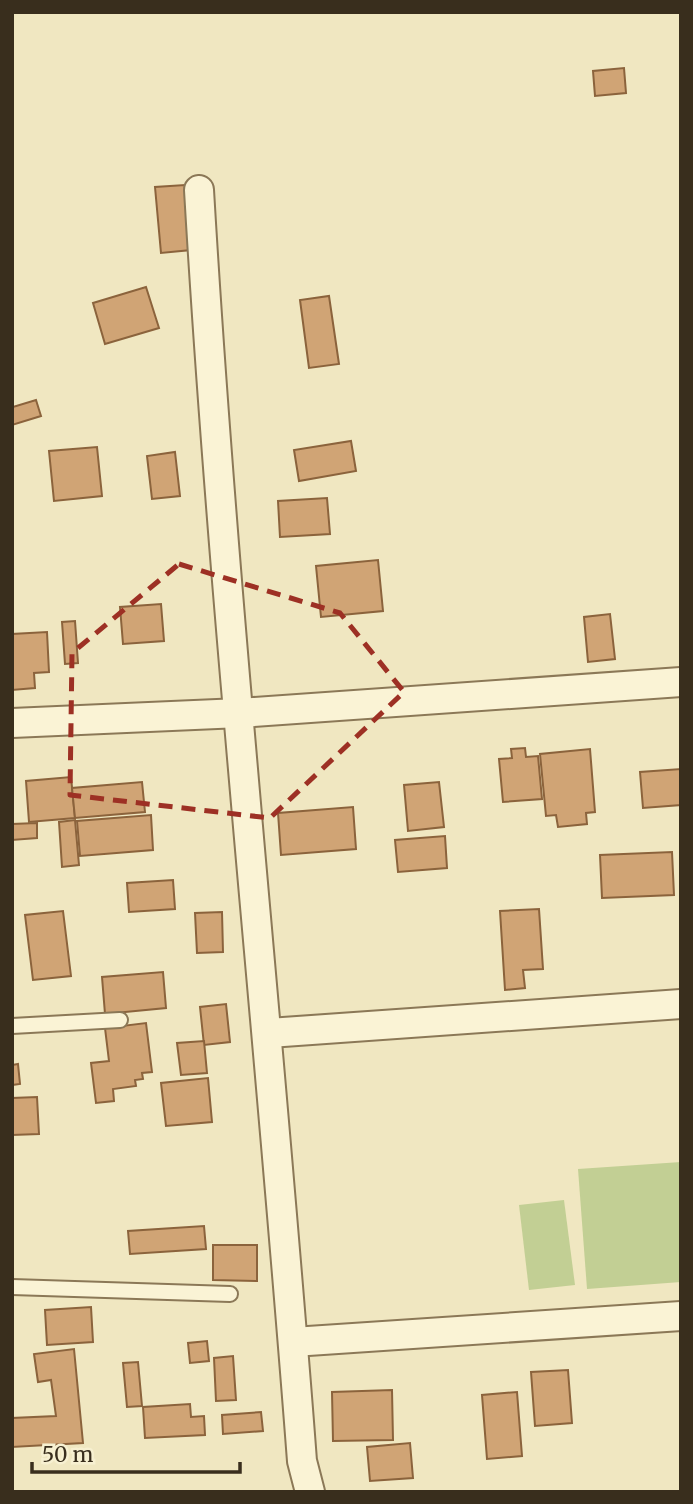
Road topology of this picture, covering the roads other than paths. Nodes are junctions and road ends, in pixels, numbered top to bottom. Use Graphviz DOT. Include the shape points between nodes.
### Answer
graph roads {
  1 [pos="199,190"];
  2 [pos="681,682"];
  3 [pos="240,713"];
  4 [pos="12,723"];
  5 [pos="681,1004"];
  6 [pos="120,1020"];
  7 [pos="12,1026"];
  8 [pos="268,1034"];
  9 [pos="12,1287"];
  10 [pos="230,1294"];
  11 [pos="681,1316"];
  12 [pos="293,1342"];
  13 [pos="310,1492"];
  1 -- 3 [label="street" via="214,439"];
  2 -- 3 [label="street"];
  3 -- 4 [label="street"];
  3 -- 8 [label="street"];
  5 -- 8 [label="street"];
  6 -- 7 [label="lane"];
  8 -- 12 [label="street"];
  9 -- 10 [label="lane"];
  11 -- 12 [label="street"];
  12 -- 13 [label="street" via="302,1461"];
}
